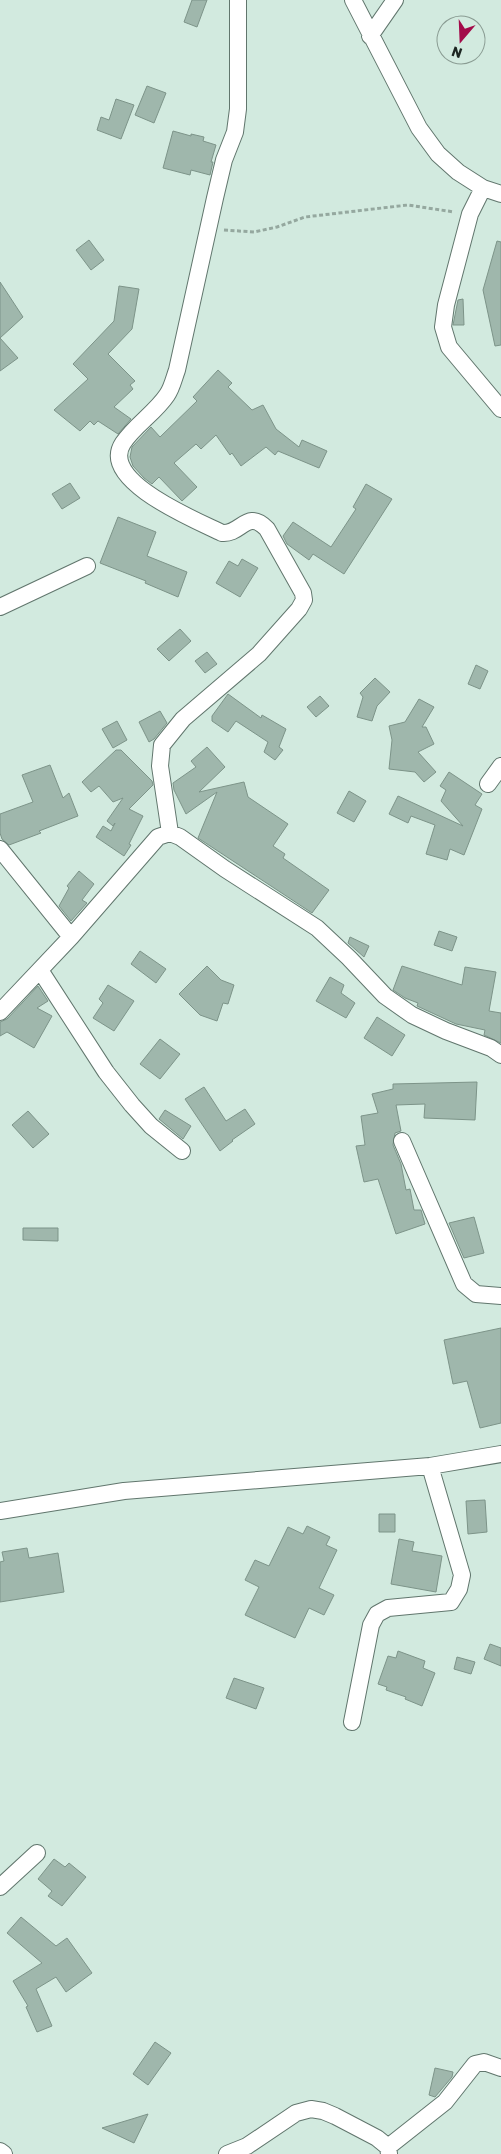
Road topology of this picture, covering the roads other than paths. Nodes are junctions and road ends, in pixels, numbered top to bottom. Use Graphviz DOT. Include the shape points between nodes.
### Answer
graph roads {
  1 [pos="238,0"];
  2 [pos="353,0"];
  3 [pos="395,0"];
  4 [pos="370,36"];
  5 [pos="483,188"];
  6 [pos="501,194"];
  7 [pos="501,409"];
  8 [pos="86,566"];
  9 [pos="0,607"];
  10 [pos="501,766"];
  11 [pos="488,784"];
  12 [pos="170,833"];
  13 [pos="0,849"];
  14 [pos="70,938"];
  15 [pos="40,970"];
  16 [pos="0,1012"];
  17 [pos="501,1055"];
  18 [pos="402,1141"];
  19 [pos="182,1151"];
  20 [pos="501,1296"];
  21 [pos="501,1454"];
  22 [pos="430,1466"];
  23 [pos="0,1511"];
  24 [pos="352,1722"];
  25 [pos="37,1853"];
  26 [pos="0,1887"];
  27 [pos="501,2068"];
  28 [pos="389,2150"];
  29 [pos="0,2151"];
  30 [pos="4,2154"];
  31 [pos="227,2154"];
  1 -- 12 [label="street" via="235,132 224,160 189,324 168,394 123,444 119,460 124,473 150,497 222,533 251,520 260,522 267,528 304,600 259,654 183,719 162,745 160,766"];
  2 -- 4 [label="street"];
  3 -- 4 [label="street"];
  4 -- 5 [label="street" via="419,128 438,154"];
  5 -- 6 [label="street"];
  5 -- 7 [label="street" via="470,214 443,327 449,347"];
  8 -- 9 [label="street"];
  10 -- 11 [label="street"];
  12 -- 14 [label="street" via="158,837"];
  12 -- 17 [label="street" via="317,928 386,996 412,1015"];
  13 -- 14 [label="street"];
  14 -- 15 [label="street"];
  15 -- 16 [label="street"];
  15 -- 19 [label="street" via="106,1072 151,1126"];
  18 -- 20 [label="street" via="464,1284 476,1294"];
  21 -- 22 [label="street"];
  22 -- 23 [label="street" via="124,1491"];
  22 -- 24 [label="street" via="462,1575 459,1589 450,1602 388,1608 377,1614 371,1625"];
  25 -- 26 [label="street"];
  27 -- 28 [label="street" via="484,2062 475,2064 446,2102"];
  28 -- 31 [label="street" via="377,2138 335,2116 311,2109 296,2113 247,2146"];
  29 -- 30 [label="street"];
}
